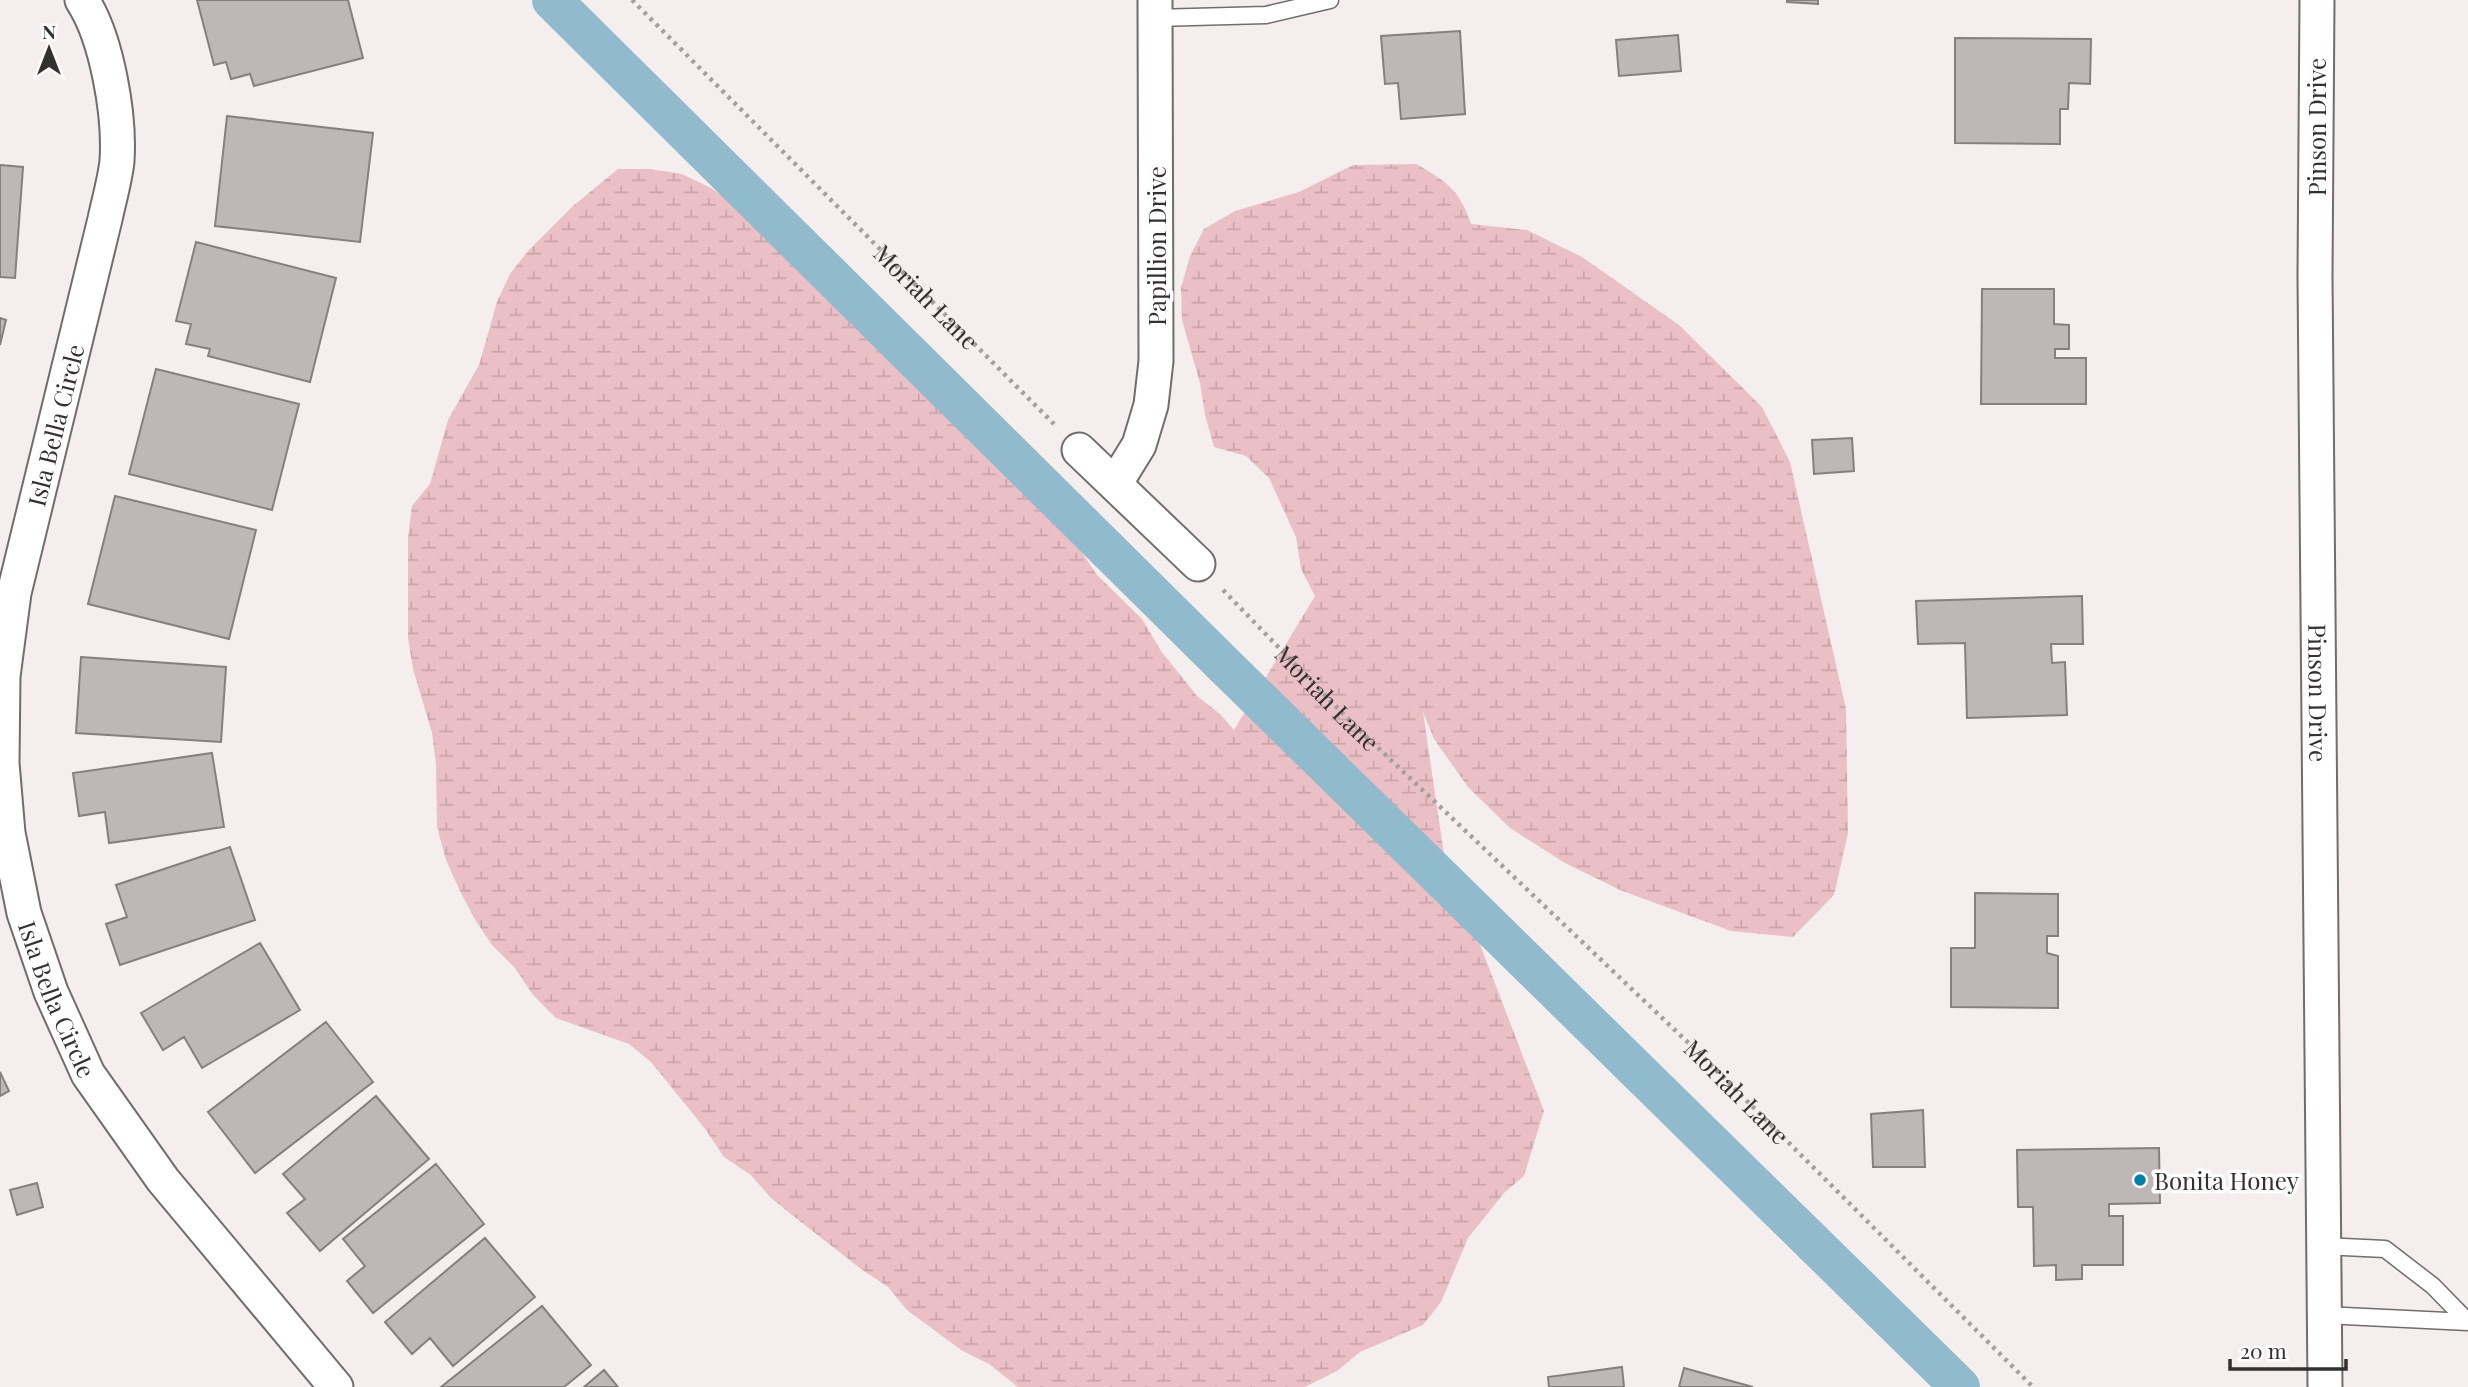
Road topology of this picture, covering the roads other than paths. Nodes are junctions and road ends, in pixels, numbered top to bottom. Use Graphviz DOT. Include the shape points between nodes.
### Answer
graph roads {
  1 [pos="82,0"];
  2 [pos="1330,0"];
  3 [pos="2317,0"];
  4 [pos="1155,9"];
  5 [pos="1079,450"];
  6 [pos="1115,484"];
  7 [pos="1198,564"];
  8 [pos="2323,1246"];
  9 [pos="2324,1315"];
  10 [pos="2468,1322"];
  11 [pos="336,1387"];
  12 [pos="2325,1387"];
  1 -- 11 [label="street, Isla Bella Circle" via="106,55 117,160 14,593 2,676 8,833 24,913 51,992 88,1074 163,1180"];
  2 -- 4 [label="lane" via="1266,15"];
  3 -- 8 [label="street, Pinson Drive"];
  4 -- 6 [label="street, Papillion Drive" via="1156,361 1151,405 1139,445"];
  5 -- 6 [label="street"];
  6 -- 7 [label="street"];
  8 -- 9 [label="street, Pinson Drive"];
  8 -- 10 [label="lane" via="2385,1249 2434,1286"];
  9 -- 10 [label="lane"];
  9 -- 12 [label="street, Pinson Drive"];
}
